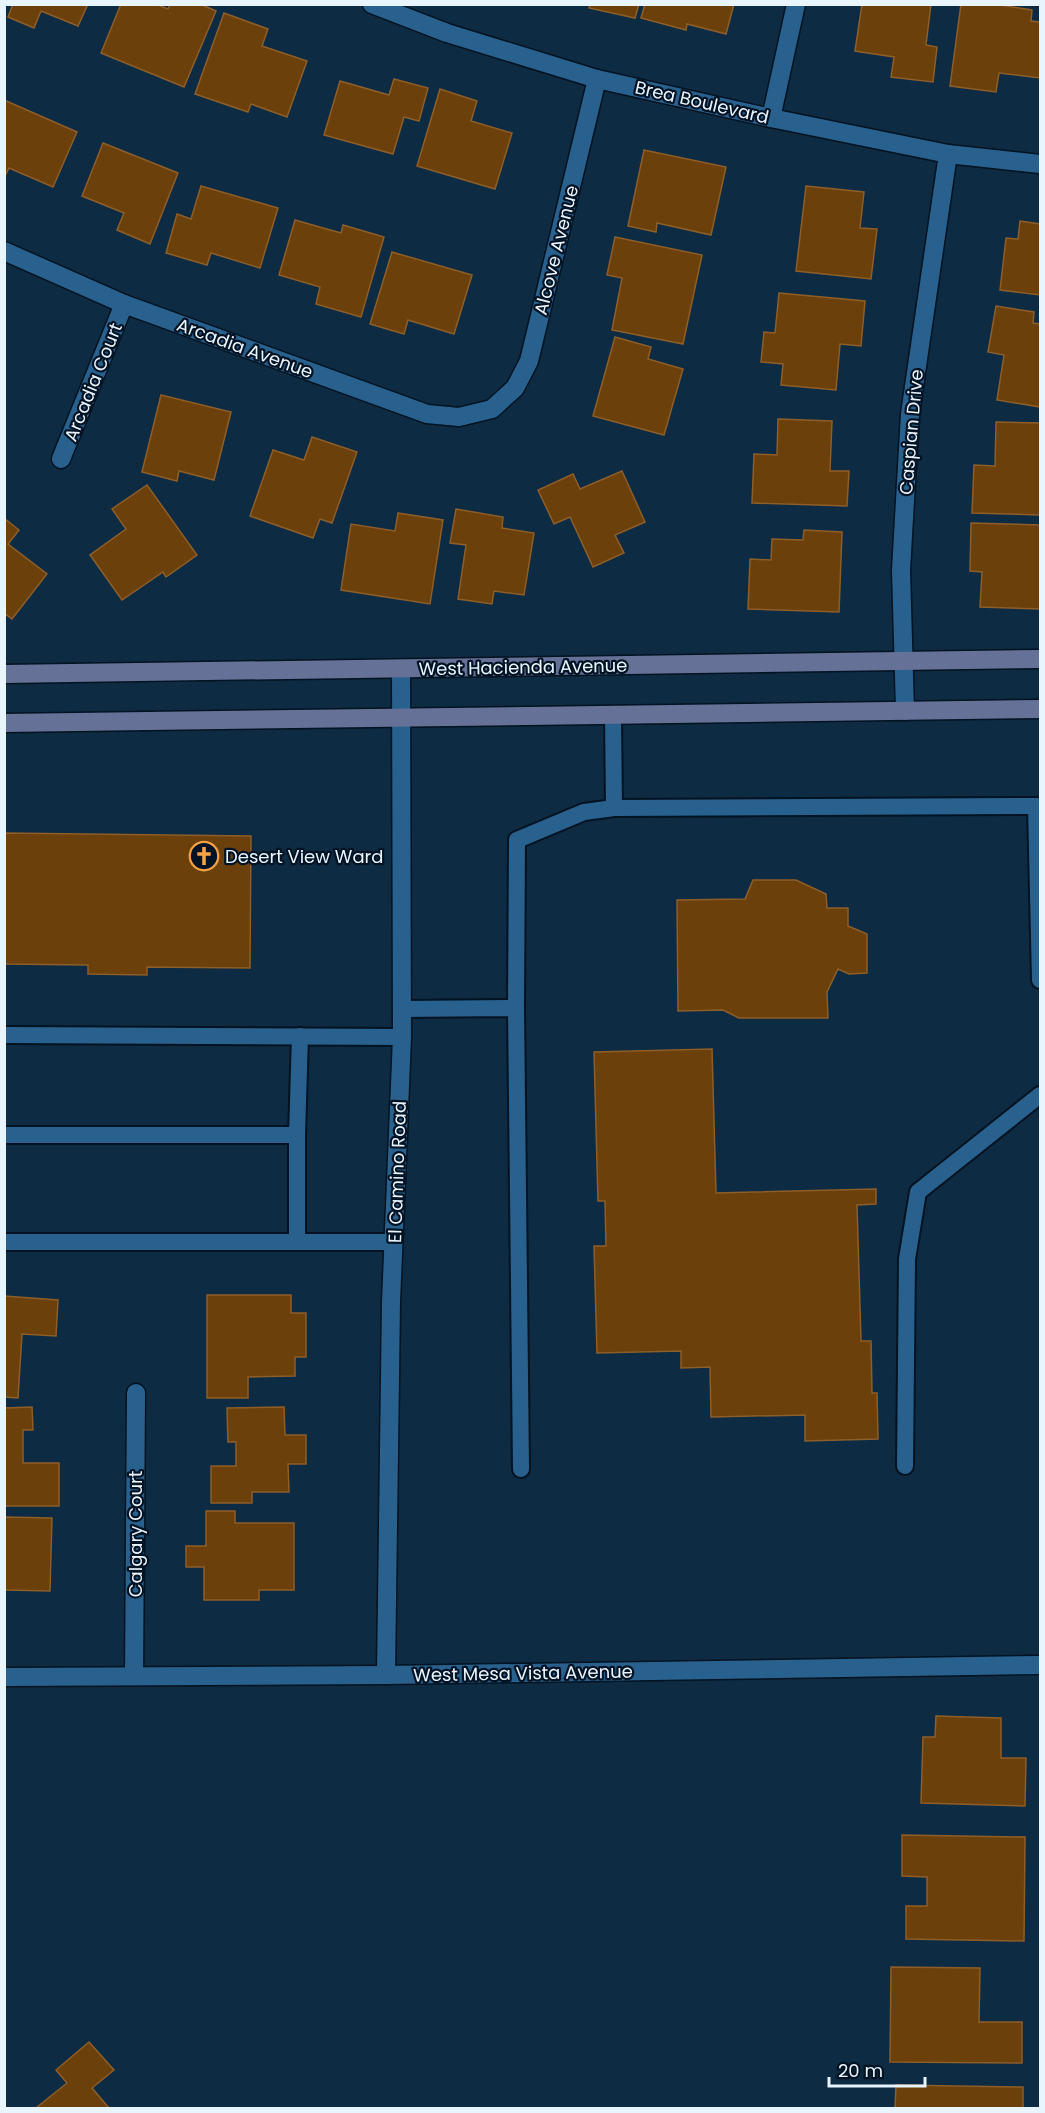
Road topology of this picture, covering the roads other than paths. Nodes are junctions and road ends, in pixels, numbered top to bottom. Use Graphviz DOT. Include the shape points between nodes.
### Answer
graph roads {
  1 [pos="372,4"];
  2 [pos="796,4"];
  3 [pos="597,79"];
  4 [pos="771,118"];
  5 [pos="948,154"];
  6 [pos="1041,164"];
  7 [pos="4,251"];
  8 [pos="124,304"];
  9 [pos="492,409"];
  10 [pos="61,459"];
  11 [pos="1041,659"];
  12 [pos="904,661"];
  13 [pos="401,669"];
  14 [pos="4,674"];
  15 [pos="1041,710"];
  16 [pos="905,711"];
  17 [pos="613,715"];
  18 [pos="401,718"];
  19 [pos="4,723"];
  20 [pos="1038,806"];
  21 [pos="614,808"];
  22 [pos="1040,911"];
  23 [pos="1041,980"];
  24 [pos="516,1008"];
  25 [pos="402,1009"];
  26 [pos="4,1035"];
  27 [pos="300,1036"];
  28 [pos="402,1037"];
  29 [pos="1041,1095"];
  30 [pos="4,1135"];
  31 [pos="297,1135"];
  32 [pos="4,1242"];
  33 [pos="297,1242"];
  34 [pos="394,1242"];
  35 [pos="136,1393"];
  36 [pos="905,1466"];
  37 [pos="521,1469"];
  38 [pos="1041,1665"];
  39 [pos="386,1675"];
  40 [pos="134,1676"];
  41 [pos="4,1677"];
  1 -- 3 [label="street, Brea Boulevard" via="447,33"];
  2 -- 4 [label="street"];
  3 -- 4 [label="street, Brea Boulevard"];
  3 -- 9 [label="street, Alcove Avenue" via="529,361 514,388"];
  4 -- 5 [label="street, Brea Boulevard"];
  5 -- 6 [label="street, Brea Boulevard"];
  5 -- 12 [label="street, Caspian Drive" via="910,414 901,570"];
  7 -- 8 [label="street, Arcadia Avenue"];
  8 -- 9 [label="street, Arcadia Avenue" via="428,414 459,417"];
  8 -- 10 [label="street, Arcadia Court"];
  11 -- 12 [label="main road, West Hacienda Avenue"];
  12 -- 13 [label="main road, West Hacienda Avenue"];
  12 -- 16 [label="street, Caspian Drive"];
  13 -- 14 [label="main road, West Hacienda Avenue"];
  13 -- 18 [label="street, El Camino Road"];
  15 -- 16 [label="main road"];
  16 -- 17 [label="main road"];
  17 -- 18 [label="main road"];
  17 -- 21 [label="lane"];
  18 -- 19 [label="main road"];
  18 -- 25 [label="street, El Camino Road"];
  20 -- 21 [label="lane"];
  20 -- 22 [label="lane"];
  21 -- 24 [label="lane" via="584,812 517,840"];
  22 -- 23 [label="lane"];
  24 -- 25 [label="lane"];
  24 -- 37 [label="lane"];
  25 -- 28 [label="street, El Camino Road"];
  26 -- 27 [label="lane"];
  27 -- 28 [label="lane"];
  27 -- 31 [label="lane"];
  28 -- 34 [label="street, El Camino Road"];
  29 -- 36 [label="lane" via="918,1192 907,1259"];
  30 -- 31 [label="lane"];
  31 -- 33 [label="lane"];
  32 -- 33 [label="lane"];
  33 -- 34 [label="lane"];
  34 -- 39 [label="street, El Camino Road"];
  35 -- 40 [label="street, Calgary Court"];
  38 -- 39 [label="street, West Mesa Vista Avenue"];
  39 -- 40 [label="street, West Mesa Vista Avenue"];
  40 -- 41 [label="street, West Mesa Vista Avenue"];
}
